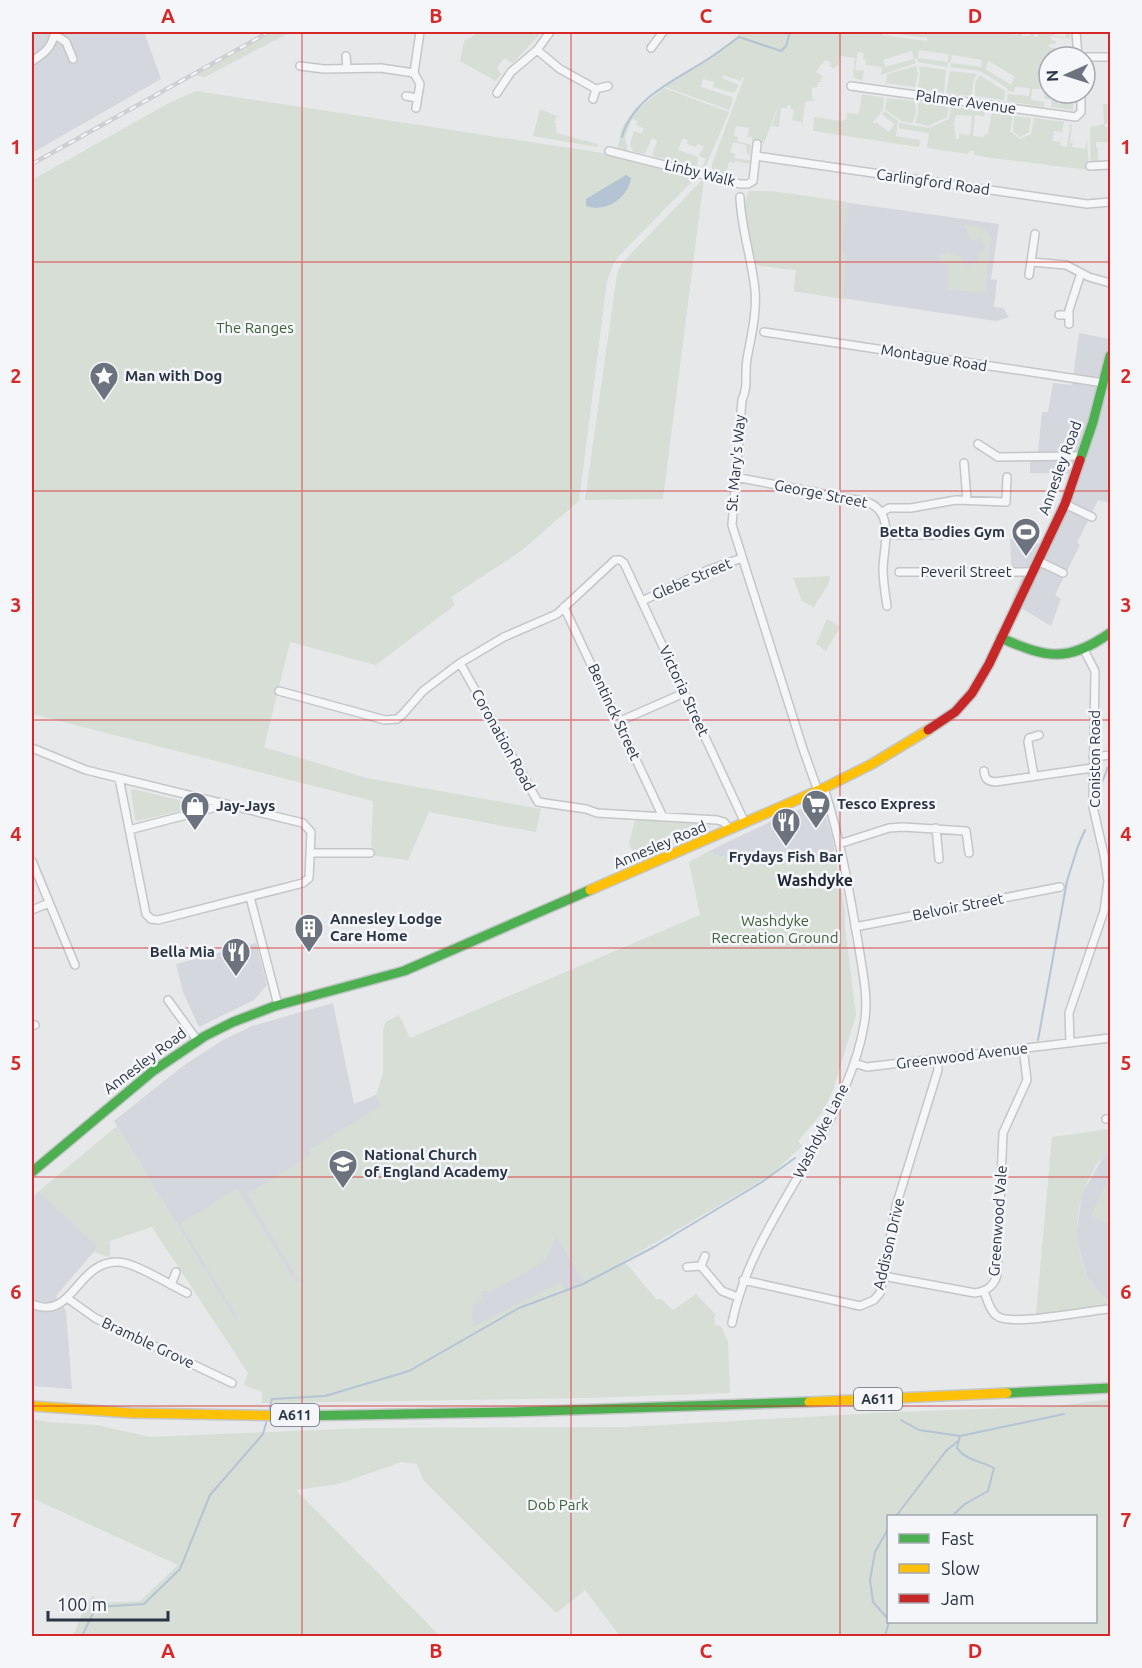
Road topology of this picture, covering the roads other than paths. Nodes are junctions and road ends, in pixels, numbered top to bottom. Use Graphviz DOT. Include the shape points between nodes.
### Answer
graph roads {
  1 [pos="420,32"];
  2 [pos="550,32"];
  3 [pos="55,33"];
  4 [pos="658,33"];
  5 [pos="651,48"];
  6 [pos="537,50"];
  7 [pos="346,56"];
  8 [pos="73,60"];
  9 [pos="32,61"];
  10 [pos="300,66"];
  11 [pos="347,68"];
  12 [pos="414,73"];
  13 [pos="608,86"];
  14 [pos="851,86"];
  15 [pos="596,88"];
  16 [pos="496,93"];
  17 [pos="406,96"];
  18 [pos="417,98"];
  19 [pos="593,99"];
  20 [pos="1080,105"];
  21 [pos="416,108"];
  22 [pos="757,144"];
  23 [pos="609,151"];
  24 [pos="756,156"];
  25 [pos="1110,165"];
  26 [pos="1090,166"];
  27 [pos="740,191"];
  28 [pos="1110,201"];
  29 [pos="1035,234"];
  30 [pos="1031,262"];
  31 [pos="1081,273"];
  32 [pos="1029,275"];
  33 [pos="1110,283"];
  34 [pos="1059,315"];
  35 [pos="1068,315"];
  36 [pos="1069,324"];
  37 [pos="764,332"];
  38 [pos="1110,356"];
  39 [pos="1104,384"];
  40 [pos="978,444"];
  41 [pos="1082,456"];
  42 [pos="964,463"];
  43 [pos="735,477"];
  44 [pos="1006,477"];
  45 [pos="967,500"];
  46 [pos="1065,504"];
  47 [pos="882,512"];
  48 [pos="1092,517"];
  49 [pos="886,535"];
  50 [pos="941,535"];
  51 [pos="742,558"];
  52 [pos="1038,561"];
  53 [pos="899,572"];
  54 [pos="1033,572"];
  55 [pos="1062,573"];
  56 [pos="642,601"];
  57 [pos="887,606"];
  58 [pos="564,607"];
  59 [pos="1110,633"];
  60 [pos="1001,638"];
  61 [pos="1084,650"];
  62 [pos="460,663"];
  63 [pos="279,691"];
  64 [pos="684,693"];
  65 [pos="618,722"];
  66 [pos="1039,735"];
  67 [pos="32,748"];
  68 [pos="1110,755"];
  69 [pos="1093,757"];
  70 [pos="1092,768"];
  71 [pos="984,771"];
  72 [pos="1034,776"];
  73 [pos="119,778"];
  74 [pos="821,790"];
  75 [pos="226,804"];
  76 [pos="663,816"];
  77 [pos="745,824"];
  78 [pos="936,828"];
  79 [pos="129,830"];
  80 [pos="730,830"];
  81 [pos="839,844"];
  82 [pos="310,853"];
  83 [pos="969,853"];
  84 [pos="370,854"];
  85 [pos="939,859"];
  86 [pos="32,861"];
  87 [pos="1109,881"];
  88 [pos="1060,888"];
  89 [pos="250,897"];
  90 [pos="49,903"];
  91 [pos="32,910"];
  92 [pos="855,927"];
  93 [pos="75,965"];
  94 [pos="168,1000"];
  95 [pos="278,1005"];
  96 [pos="1110,1038"];
  97 [pos="197,1040"];
  98 [pos="1070,1043"];
  99 [pos="1023,1048"];
  100 [pos="937,1059"];
  101 [pos="854,1063"];
  102 [pos="32,1172"];
  103 [pos="705,1256"];
  104 [pos="701,1266"];
  105 [pos="687,1267"];
  106 [pos="176,1272"];
  107 [pos="883,1276"];
  108 [pos="743,1280"];
  109 [pos="171,1285"];
  110 [pos="984,1291"];
  111 [pos="187,1293"];
  112 [pos="738,1297"];
  113 [pos="68,1298"];
  114 [pos="32,1304"];
  115 [pos="1110,1309"];
  116 [pos="732,1323"];
  117 [pos="232,1383"];
  118 [pos="1110,1388"];
  119 [pos="32,1406"];
  1 -- 12 [label="street"];
  2 -- 6 [label="street"];
  3 -- 8 [label="street" via="66,42"];
  3 -- 9 [label="street" via="45,53"];
  4 -- 5 [label="street"];
  6 -- 15 [label="street" via="560,69"];
  6 -- 16 [label="street" via="511,72"];
  7 -- 11 [label="street"];
  10 -- 11 [label="street"];
  11 -- 12 [label="street"];
  12 -- 18 [label="street" via="420,84"];
  13 -- 15 [label="street"];
  14 -- 20 [label="street, Palmer Avenue" via="1074,117 1080,114"];
  15 -- 19 [label="street"];
  17 -- 18 [label="street"];
  18 -- 21 [label="street"];
  22 -- 24 [label="street, Linby Walk"];
  23 -- 27 [label="street, Linby Walk"];
  24 -- 27 [label="street, Linby Walk" via="753,181"];
  24 -- 28 [label="street, Carlingford Road" via="1087,204"];
  25 -- 26 [label="street"];
  27 -- 43 [label="street, St. Mary's Way" via="756,310"];
  29 -- 30 [label="street"];
  30 -- 31 [label="street" via="1066,265"];
  30 -- 32 [label="street"];
  31 -- 33 [label="street"];
  31 -- 35 [label="street"];
  34 -- 35 [label="street"];
  35 -- 36 [label="street"];
  37 -- 39 [label="street, Montague Road"];
  38 -- 39 [label="street, Annesley Road"];
  39 -- 41 [label="street, Annesley Road"];
  40 -- 41 [label="street" via="998,457"];
  41 -- 46 [label="street, Annesley Road"];
  42 -- 45 [label="street"];
  43 -- 47 [label="street, George Street" via="867,502"];
  43 -- 51 [label="street, St. Mary's Way" via="732,525"];
  44 -- 45 [label="street" via="1006,502"];
  45 -- 47 [label="street"];
  46 -- 48 [label="street"];
  46 -- 52 [label="street, Annesley Road"];
  47 -- 49 [label="street, George Street"];
  49 -- 50 [label="street"];
  49 -- 57 [label="street, George Street" via="883,575"];
  51 -- 56 [label="street, Glebe Street"];
  51 -- 74 [label="street, St. Mary's Way" via="799,739"];
  52 -- 54 [label="street, Annesley Road"];
  52 -- 55 [label="street"];
  53 -- 54 [label="street, Peveril Street"];
  54 -- 60 [label="street, Annesley Road"];
  56 -- 58 [label="street, Victoria Street" via="624,563 615,560"];
  56 -- 64 [label="street, Victoria Street"];
  58 -- 62 [label="street"];
  58 -- 65 [label="street, Bentinck Street"];
  59 -- 61 [label="street"];
  60 -- 61 [label="street" via="1050,655"];
  60 -- 74 [label="street, Annesley Road" via="980,681 955,712 886,756"];
  61 -- 69 [label="street, Coniston Road" via="1095,670"];
  62 -- 63 [label="street" via="423,691 402,715 391,720"];
  62 -- 76 [label="street, Coronation Road" via="538,802 597,813"];
  64 -- 65 [label="street"];
  64 -- 77 [label="street, Victoria Street"];
  65 -- 76 [label="street, Bentinck Street"];
  66 -- 72 [label="street" via="1028,742"];
  67 -- 73 [label="street" via="86,770"];
  68 -- 69 [label="street"];
  69 -- 70 [label="street, Coniston Road"];
  70 -- 72 [label="street"];
  70 -- 87 [label="street, Coniston Road" via="1093,807"];
  71 -- 72 [label="street" via="989,782"];
  73 -- 75 [label="street"];
  73 -- 79 [label="street"];
  74 -- 77 [label="street, Annesley Road"];
  74 -- 81 [label="street, Washdyke Lane"];
  75 -- 79 [label="street"];
  75 -- 82 [label="street" via="303,823 311,832"];
  76 -- 80 [label="street, Coronation Road" via="717,820"];
  77 -- 80 [label="street, Annesley Road"];
  78 -- 81 [label="street" via="889,828"];
  78 -- 83 [label="street" via="966,831"];
  78 -- 85 [label="street"];
  79 -- 89 [label="street" via="146,914 151,919"];
  80 -- 95 [label="street, Annesley Road" via="404,971"];
  81 -- 92 [label="street, Washdyke Lane"];
  82 -- 84 [label="street"];
  82 -- 89 [label="street" via="310,874 305,882"];
  86 -- 90 [label="street"];
  87 -- 98 [label="street, Coniston Road" via="1104,911 1069,1013"];
  88 -- 92 [label="street, Belvoir Street"];
  89 -- 95 [label="street"];
  90 -- 91 [label="street"];
  90 -- 93 [label="street"];
  92 -- 101 [label="street, Washdyke Lane" via="866,1007"];
  94 -- 97 [label="street"];
  95 -- 97 [label="street, Annesley Road" via="233,1021"];
  96 -- 98 [label="street, Greenwood Avenue"];
  97 -- 102 [label="street, Annesley Road" via="136,1084"];
  98 -- 99 [label="street, Greenwood Avenue"];
  99 -- 100 [label="street, Greenwood Avenue"];
  99 -- 110 [label="street, Greenwood Vale" via="1027,1080 1003,1133 997,1275"];
  100 -- 101 [label="street, Greenwood Avenue" via="867,1067"];
  100 -- 107 [label="street, Addison Drive" via="938,1070 896,1206"];
  101 -- 108 [label="street, Washdyke Lane" via="833,1115"];
  103 -- 104 [label="street"];
  104 -- 105 [label="street"];
  104 -- 112 [label="street" via="722,1291"];
  106 -- 109 [label="street"];
  107 -- 108 [label="street, Addison Drive" via="880,1293 860,1306"];
  107 -- 110 [label="street, Greenwood Vale" via="969,1292"];
  108 -- 112 [label="street, Washdyke Lane"];
  109 -- 111 [label="street"];
  109 -- 113 [label="street" via="129,1264 111,1262 89,1273"];
  110 -- 115 [label="street" via="994,1313 1003,1319"];
  112 -- 116 [label="street, Washdyke Lane"];
  113 -- 114 [label="street" via="51,1308"];
  113 -- 117 [label="street, Bramble Grove" via="95,1318"];
  118 -- 119 [label="street, A611" via="558,1412 133,1413"];
}
